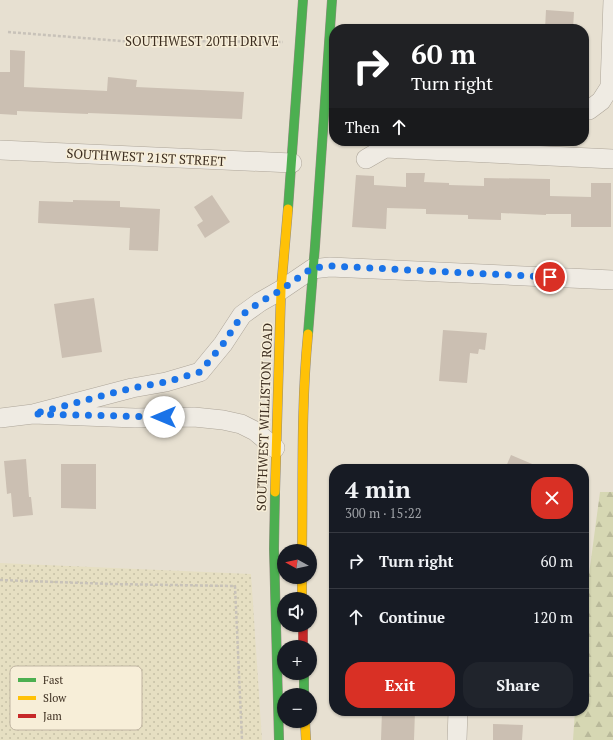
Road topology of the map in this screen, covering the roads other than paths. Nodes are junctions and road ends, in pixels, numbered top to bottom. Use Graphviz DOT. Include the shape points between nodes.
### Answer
graph roads {
  1 [pos="303,0"];
  2 [pos="332,0"];
  3 [pos="613,0"];
  4 [pos="331,24"];
  5 [pos="612,66"];
  6 [pos="329,97"];
  7 [pos="589,110"];
  8 [pos="0,150"];
  9 [pos="366,159"];
  10 [pos="613,159"];
  11 [pos="292,163"];
  12 [pos="312,268"];
  13 [pos="613,280"];
  14 [pos="281,290"];
  15 [pos="33,414"];
  16 [pos="0,418"];
  17 [pos="275,448"];
  18 [pos="302,544"];
  19 [pos="458,716"];
  20 [pos="305,728"];
  21 [pos="279,740"];
  22 [pos="306,740"];
  23 [pos="458,740"];
  1 -- 11 [label="highway, SOUTHWEST WILLISTON ROAD"];
  2 -- 4 [label="highway"];
  3 -- 5 [label="street"];
  5 -- 7 [label="street" via="610,87 601,101"];
  6 -- 12 [label="highway"];
  8 -- 11 [label="street, SOUTHWEST 21ST STREET"];
  9 -- 10 [label="street" via="385,148"];
  11 -- 14 [label="highway, SOUTHWEST WILLISTON ROAD"];
  12 -- 13 [label="street" via="330,266"];
  12 -- 14 [label="street"];
  12 -- 18 [label="highway" via="305,364"];
  14 -- 15 [label="street" via="242,315 200,372"];
  14 -- 17 [label="highway, SOUTHWEST WILLISTON ROAD"];
  15 -- 16 [label="street"];
  15 -- 17 [label="street" via="134,418 194,417 223,420 241,424 255,431"];
  17 -- 21 [label="highway, SOUTHWEST WILLISTON ROAD" via="274,549"];
  19 -- 23 [label="street"];
  20 -- 22 [label="highway"];
}
